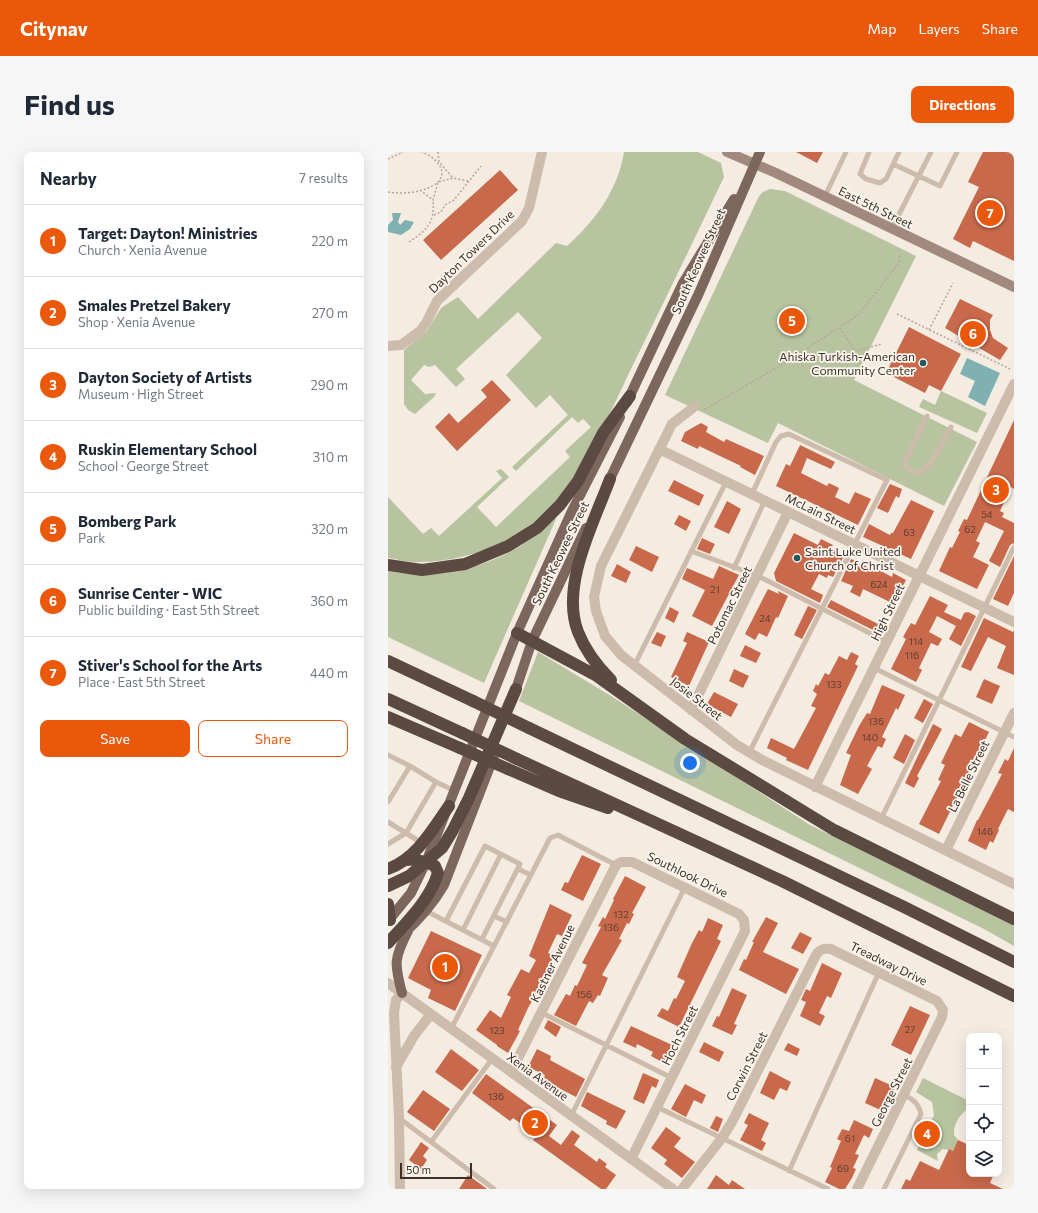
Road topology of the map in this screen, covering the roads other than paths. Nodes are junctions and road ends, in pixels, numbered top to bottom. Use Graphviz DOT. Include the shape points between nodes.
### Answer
graph roads {
  1 [pos="542,152"];
  2 [pos="727,152"];
  3 [pos="760,152"];
  4 [pos="846,152"];
  5 [pos="869,152"];
  6 [pos="899,152"];
  7 [pos="931,152"];
  8 [pos="957,152"];
  9 [pos="893,164"];
  10 [pos="754,165"];
  11 [pos="918,176"];
  12 [pos="825,196"];
  13 [pos="892,228"];
  14 [pos="1014,287"];
  15 [pos="388,346"];
  16 [pos="1014,384"];
  17 [pos="630,396"];
  18 [pos="694,407"];
  19 [pos="927,416"];
  20 [pos="950,427"];
  21 [pos="659,450"];
  22 [pos="610,479"];
  23 [pos="726,482"];
  24 [pos="752,494"];
  25 [pos="765,500"];
  26 [pos="788,512"];
  27 [pos="854,544"];
  28 [pos="1014,547"];
  29 [pos="691,551"];
  30 [pos="388,565"];
  31 [pos="734,568"];
  32 [pos="758,576"];
  33 [pos="920,576"];
  34 [pos="984,607"];
  35 [pos="822,609"];
  36 [pos="1014,622"];
  37 [pos="517,634"];
  38 [pos="532,641"];
  39 [pos="887,642"];
  40 [pos="388,660"];
  41 [pos="634,666"];
  42 [pos="874,668"];
  43 [pos="516,689"];
  44 [pos="388,699"];
  45 [pos="629,699"];
  46 [pos="939,700"];
  47 [pos="691,710"];
  48 [pos="1014,713"];
  49 [pos="388,717"];
  50 [pos="1004,732"];
  51 [pos="1014,737"];
  52 [pos="749,753"];
  53 [pos="388,755"];
  54 [pos="410,766"];
  55 [pos="436,782"];
  56 [pos="815,788"];
  57 [pos="455,791"];
  58 [pos="388,802"];
  59 [pos="449,806"];
  60 [pos="882,819"];
  61 [pos="388,822"];
  62 [pos="406,833"];
  63 [pos="682,835"];
  64 [pos="422,842"];
  65 [pos="388,844"];
  66 [pos="946,850"];
  67 [pos="501,854"];
  68 [pos="405,860"];
  69 [pos="426,862"];
  70 [pos="616,865"];
  71 [pos="388,869"];
  72 [pos="518,869"];
  73 [pos="530,875"];
  74 [pos="1013,881"];
  75 [pos="388,886"];
  76 [pos="685,887"];
  77 [pos="388,904"];
  78 [pos="426,911"];
  79 [pos="494,916"];
  80 [pos="1014,919"];
  81 [pos="389,920"];
  82 [pos="446,921"];
  83 [pos="506,922"];
  84 [pos="745,922"];
  85 [pos="410,928"];
  86 [pos="463,930"];
  87 [pos="482,939"];
  88 [pos="388,945"];
  89 [pos="494,946"];
  90 [pos="823,948"];
  91 [pos="1014,962"];
  92 [pos="879,972"];
  93 [pos="388,983"];
  94 [pos="402,993"];
  95 [pos="1014,996"];
  96 [pos="941,1005"];
  97 [pos="542,1013"];
  98 [pos="431,1014"];
  99 [pos="451,1029"];
  100 [pos="607,1045"];
  101 [pos="492,1059"];
  102 [pos="396,1067"];
  103 [pos="511,1072"];
  104 [pos="672,1078"];
  105 [pos="904,1095"];
  106 [pos="657,1107"];
  107 [pos="571,1116"];
  108 [pos="399,1118"];
  109 [pos="722,1138"];
  110 [pos="431,1142"];
  111 [pos="631,1159"];
  112 [pos="790,1171"];
  113 [pos="400,1189"];
  114 [pos="494,1189"];
  115 [pos="673,1189"];
  116 [pos="682,1189"];
  117 [pos="828,1189"];
  118 [pos="857,1189"];
  119 [pos="884,1189"];
  1 -- 15 [label="street, Dayton Towers Drive" via="529,208 522,220 437,301 420,331 400,345"];
  2 -- 10 [label="main road, East 5th Street"];
  3 -- 10 [label="main road, South Keowee Street"];
  4 -- 12 [label="lane"];
  5 -- 9 [label="lane" via="860,174 866,179 880,183 886,179"];
  6 -- 9 [label="lane"];
  7 -- 11 [label="lane"];
  8 -- 11 [label="lane" via="940,186"];
  9 -- 11 [label="lane"];
  10 -- 12 [label="main road, East 5th Street"];
  10 -- 17 [label="main road, South Keowee Street" via="683,283"];
  10 -- 22 [label="main road, South Keowee Street" via="700,293"];
  11 -- 13 [label="lane"];
  12 -- 13 [label="main road, East 5th Street"];
  13 -- 14 [label="main road, East 5th Street"];
  16 -- 33 [label="street, High Street"];
  17 -- 30 [label="highway" via="603,433 578,481 560,505 537,528 508,546 465,564 422,570"];
  17 -- 37 [label="main road, South Keowee Street" via="571,513"];
  18 -- 21 [label="street, Josie Street" via="672,424"];
  19 -- 20 [label="lane" via="905,461 912,472 918,473 926,468"];
  21 -- 23 [label="street, McLain Street"];
  21 -- 41 [label="street, Josie Street" via="601,566 594,597 598,622 605,636 620,655"];
  22 -- 38 [label="main road, South Keowee Street"];
  22 -- 45 [label="highway" via="583,551 573,595 574,613 578,632 599,668"];
  23 -- 24 [label="street, McLain Street"];
  23 -- 29 [label="lane"];
  24 -- 25 [label="street, McLain Street"];
  24 -- 27 [label="lane" via="776,442 781,436 789,434 887,480"];
  25 -- 26 [label="street, McLain Street"];
  25 -- 31 [label="lane"];
  26 -- 27 [label="street, McLain Street"];
  26 -- 32 [label="street, Potomac Street"];
  27 -- 33 [label="street, McLain Street"];
  27 -- 35 [label="lane"];
  28 -- 34 [label="lane"];
  29 -- 31 [label="lane"];
  29 -- 41 [label="lane"];
  31 -- 32 [label="lane"];
  32 -- 35 [label="lane"];
  32 -- 47 [label="street, Potomac Street"];
  33 -- 34 [label="street, McLain Street"];
  33 -- 39 [label="street, High Street"];
  34 -- 36 [label="street, McLain Street"];
  34 -- 46 [label="lane"];
  35 -- 39 [label="lane"];
  35 -- 52 [label="lane"];
  37 -- 38 [label="highway"];
  37 -- 57 [label="main road, South Keowee Street"];
  38 -- 43 [label="main road, South Keowee Street"];
  38 -- 45 [label="highway" via="597,676"];
  39 -- 42 [label="street, High Street"];
  40 -- 91 [label="highway, bridge"];
  41 -- 47 [label="street, Josie Street"];
  42 -- 46 [label="lane"];
  42 -- 56 [label="street, High Street"];
  43 -- 69 [label="highway" via="453,830 442,848"];
  43 -- 78 [label="main road, South Keowee Street" via="454,862 444,885"];
  44 -- 63 [label="highway, bridge"];
  45 -- 80 [label="highway" via="685,739 834,830"];
  46 -- 50 [label="lane"];
  46 -- 60 [label="lane"];
  47 -- 52 [label="street, Josie Street"];
  48 -- 50 [label="street, La Belle Street"];
  49 -- 63 [label="highway, bridge" via="559,791"];
  50 -- 51 [label="lane"];
  50 -- 66 [label="street, La Belle Street"];
  52 -- 56 [label="street, Josie Street"];
  53 -- 54 [label="lane"];
  54 -- 55 [label="lane"];
  54 -- 58 [label="lane"];
  55 -- 57 [label="lane"];
  55 -- 62 [label="lane"];
  56 -- 60 [label="street, Josie Street"];
  57 -- 59 [label="main road, South Keowee Street"];
  59 -- 64 [label="highway"];
  59 -- 69 [label="main road, South Keowee Street"];
  60 -- 66 [label="street, Josie Street"];
  61 -- 62 [label="lane"];
  62 -- 64 [label="lane"];
  62 -- 65 [label="lane"];
  63 -- 95 [label="highway" via="782,881"];
  64 -- 68 [label="highway"];
  66 -- 74 [label="street, Josie Street"];
  67 -- 72 [label="lane" via="520,864"];
  67 -- 82 [label="lane" via="485,846"];
  67 -- 86 [label="lane"];
  68 -- 69 [label="highway" via="417,859"];
  68 -- 71 [label="highway"];
  69 -- 75 [label="highway" via="409,876"];
  69 -- 81 [label="main road, South Keowee Street" via="411,893"];
  69 -- 88 [label="highway" via="435,866 438,873 435,883"];
  70 -- 73 [label="lane" via="558,835 549,839"];
  70 -- 76 [label="street, Southlook Drive" via="621,862 632,862"];
  70 -- 97 [label="street, Kastner Avenue"];
  72 -- 73 [label="lane"];
  72 -- 79 [label="lane"];
  73 -- 83 [label="lane"];
  76 -- 84 [label="street, Southlook Drive" via="739,914"];
  76 -- 100 [label="lane"];
  77 -- 81 [label="highway"];
  78 -- 82 [label="lane"];
  78 -- 85 [label="main road, South Keowee Street"];
  79 -- 83 [label="lane"];
  79 -- 87 [label="lane"];
  82 -- 86 [label="lane"];
  83 -- 89 [label="lane"];
  84 -- 104 [label="street, Hoch Street" via="745,931"];
  85 -- 88 [label="main road, South Keowee Street"];
  85 -- 94 [label="main road" via="400,945 395,962"];
  86 -- 87 [label="lane"];
  87 -- 89 [label="lane"];
  89 -- 99 [label="lane"];
  90 -- 92 [label="street, Treadway Drive" via="831,949"];
  90 -- 109 [label="street, Corwin Street" via="816,955"];
  92 -- 96 [label="street, Treadway Drive"];
  92 -- 112 [label="lane"];
  93 -- 94 [label="street, Xenia Avenue"];
  94 -- 98 [label="street, Xenia Avenue"];
  94 -- 102 [label="street" via="396,1000 394,1014"];
  96 -- 105 [label="street, George Street" via="942,1017"];
  97 -- 100 [label="lane"];
  97 -- 103 [label="street, Kastner Avenue"];
  98 -- 99 [label="street, Xenia Avenue"];
  98 -- 102 [label="street" via="414,1036"];
  99 -- 101 [label="street, Xenia Avenue"];
  100 -- 104 [label="lane"];
  100 -- 107 [label="lane"];
  101 -- 103 [label="street, Xenia Avenue"];
  101 -- 110 [label="lane"];
  102 -- 108 [label="street"];
  103 -- 107 [label="street, Xenia Avenue"];
  104 -- 106 [label="street, Hoch Street"];
  105 -- 118 [label="street, George Street"];
  105 -- 119 [label="lane" via="914,1100 921,1114"];
  106 -- 109 [label="lane"];
  106 -- 111 [label="street, Hoch Street"];
  107 -- 111 [label="street, Xenia Avenue"];
  108 -- 110 [label="lane"];
  108 -- 113 [label="street"];
  109 -- 112 [label="lane"];
  109 -- 116 [label="street, Corwin Street"];
  110 -- 114 [label="lane"];
  111 -- 115 [label="street, Xenia Avenue"];
  112 -- 117 [label="lane"];
}
